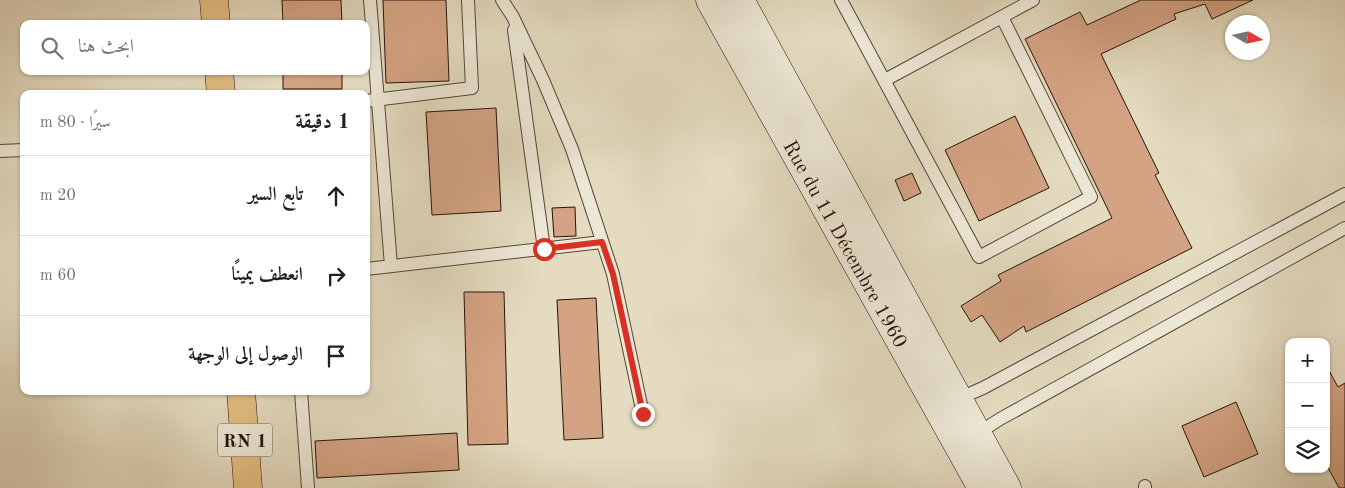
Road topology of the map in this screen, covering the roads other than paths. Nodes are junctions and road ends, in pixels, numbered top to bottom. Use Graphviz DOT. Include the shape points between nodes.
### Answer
graph roads {
  1 [pos="214,0"];
  2 [pos="233,0"];
  3 [pos="370,0"];
  4 [pos="468,0"];
  5 [pos="502,0"];
  6 [pos="710,0"];
  7 [pos="841,0"];
  8 [pos="1033,0"];
  9 [pos="746,2"];
  10 [pos="513,17"];
  11 [pos="1002,17"];
  12 [pos="216,20"];
  13 [pos="234,20"];
  14 [pos="219,75"];
  15 [pos="237,75"];
  16 [pos="885,80"];
  17 [pos="220,90"];
  18 [pos="238,90"];
  19 [pos="372,100"];
  20 [pos="20,150"];
  21 [pos="0,152"];
  22 [pos="1345,194"];
  23 [pos="1345,228"];
  24 [pos="602,242"];
  25 [pos="544,249"];
  26 [pos="391,266"];
  27 [pos="370,269"];
  28 [pos="241,395"];
  29 [pos="255,395"];
  30 [pos="301,395"];
  31 [pos="958,400"];
  32 [pos="643,414"];
  33 [pos="977,434"];
  34 [pos="248,488"];
  35 [pos="262,488"];
  36 [pos="308,488"];
  37 [pos="982,488"];
  38 [pos="1007,488"];
  1 -- 12 [label="main road"];
  2 -- 13 [label="main road"];
  3 -- 19 [label="lane"];
  4 -- 19 [label="lane" via="472,88"];
  5 -- 10 [label="lane"];
  6 -- 37 [label="main road, Rue du 11 Décembre 1960"];
  7 -- 16 [label="lane"];
  8 -- 11 [label="lane"];
  9 -- 31 [label="main road, Rue du 11 Décembre 1960"];
  10 -- 24 [label="lane" via="572,149"];
  10 -- 25 [label="lane"];
  11 -- 16 [label="lane"];
  11 -- 16 [label="lane" via="1091,197 979,257"];
  14 -- 17 [label="main road"];
  15 -- 18 [label="main road"];
  19 -- 26 [label="lane"];
  20 -- 21 [label="lane"];
  22 -- 31 [label="lane"];
  23 -- 33 [label="lane"];
  24 -- 25 [label="lane"];
  24 -- 32 [label="lane" via="613,274"];
  25 -- 26 [label="lane"];
  26 -- 27 [label="lane"];
  28 -- 34 [label="main road, RN 1"];
  29 -- 35 [label="main road, RN 1"];
  30 -- 36 [label="lane"];
  31 -- 33 [label="main road, Rue du 11 Décembre 1960"];
  33 -- 38 [label="main road, Rue du 11 Décembre 1960"];
}
